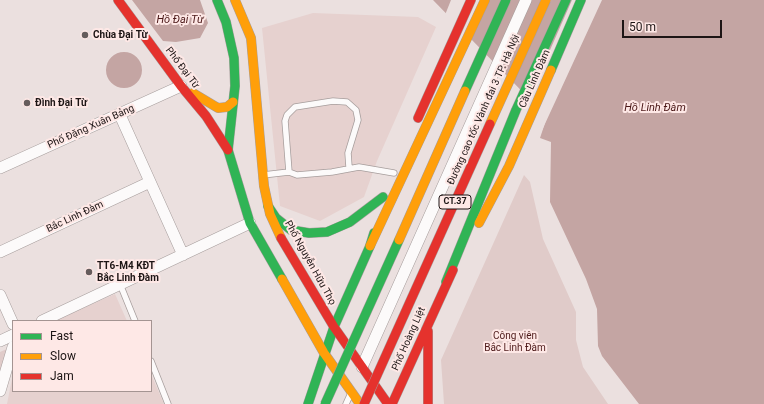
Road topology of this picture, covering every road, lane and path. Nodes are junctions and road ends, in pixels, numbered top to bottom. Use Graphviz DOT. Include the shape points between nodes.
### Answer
graph roads {
  1 [pos="118,0"];
  2 [pos="216,0"];
  3 [pos="235,0"];
  4 [pos="471,0"];
  5 [pos="485,0"];
  6 [pos="506,0"];
  7 [pos="526,0"];
  8 [pos="546,0"];
  9 [pos="566,0"];
  10 [pos="581,0"];
  11 [pos="181,86"];
  12 [pos="233,102"];
  13 [pos="120,115"];
  14 [pos="228,150"];
  15 [pos="349,167"];
  16 [pos="0,168"];
  17 [pos="289,172"];
  18 [pos="394,173"];
  19 [pos="263,175"];
  20 [pos="150,182"];
  21 [pos="383,197"];
  22 [pos="268,206"];
  23 [pos="250,223"];
  24 [pos="370,246"];
  25 [pos="0,252"];
  26 [pos="183,255"];
  27 [pos="446,282"];
  28 [pos="120,284"];
  29 [pos="0,295"];
  30 [pos="44,320"];
  31 [pos="135,320"];
  32 [pos="12,322"];
  33 [pos="428,325"];
  34 [pos="334,327"];
  35 [pos="12,336"];
  36 [pos="0,342"];
  37 [pos="12,350"];
  38 [pos="324,352"];
  39 [pos="152,364"];
  40 [pos="362,366"];
  41 [pos="0,391"];
  42 [pos="352,391"];
  43 [pos="168,404"];
  44 [pos="308,404"];
  45 [pos="325,404"];
  46 [pos="346,404"];
  47 [pos="360,404"];
  48 [pos="364,404"];
  49 [pos="388,404"];
  50 [pos="392,404"];
  51 [pos="428,404"];
  1 -- 11 [label="main road, Phố Đại Từ"];
  2 -- 12 [label="main road" via="226,22 234,58"];
  3 -- 19 [label="main road, Phố Nguyễn Hữu Thọ" via="251,38"];
  4 -- 18 [label="main road"];
  5 -- 24 [label="main road"];
  6 -- 45 [label="main road, bridge"];
  7 -- 40 [label="street"];
  8 -- 48 [label="main road, Đường cao tốc Vành đai 3 TP. Hà Nội / CT.37, bridge"];
  9 -- 27 [label="main road" via="516,110"];
  10 -- 27 [label="main road, Cầu Linh Đàm" via="509,166"];
  11 -- 12 [label="main road" via="218,108 227,107"];
  11 -- 13 [label="street, Phố Đặng Xuân Bảng"];
  11 -- 14 [label="main road, Phố Đại Từ" via="206,116"];
  12 -- 14 [label="main road"];
  13 -- 16 [label="street, Phố Đặng Xuân Bảng"];
  13 -- 20 [label="street"];
  14 -- 23 [label="main road"];
  15 -- 17 [label="lane" via="332,172 297,175"];
  15 -- 17 [label="lane" via="348,153 358,120 356,110 347,102 334,101 296,107 287,115 285,121"];
  15 -- 18 [label="lane" via="359,166"];
  17 -- 19 [label="lane"];
  18 -- 21 [label="main road"];
  19 -- 22 [label="main road, Phố Nguyễn Hữu Thọ"];
  20 -- 25 [label="street, Bắc Linh Đàm"];
  20 -- 26 [label="street"];
  21 -- 22 [label="main road" via="350,222 327,232 291,230 276,218"];
  21 -- 24 [label="main road"];
  22 -- 34 [label="main road, Phố Nguyễn Hữu Thọ" via="286,248"];
  23 -- 26 [label="street"];
  23 -- 38 [label="main road"];
  24 -- 34 [label="main road"];
  26 -- 28 [label="street"];
  27 -- 33 [label="main road, Phố Hoàng Liệt"];
  28 -- 30 [label="street"];
  28 -- 31 [label="lane"];
  29 -- 32 [label="street"];
  33 -- 50 [label="main road, Phố Hoàng Liệt"];
  33 -- 51 [label="main road"];
  34 -- 38 [label="main road"];
  34 -- 40 [label="main road, Phố Nguyễn Hữu Thọ"];
  35 -- 36 [label="street"];
  37 -- 41 [label="street"];
  38 -- 42 [label="main road"];
  38 -- 44 [label="main road"];
  39 -- 43 [label="lane"];
  40 -- 42 [label="main road"];
  40 -- 49 [label="main road, Phố Nguyễn Hữu Thọ"];
  42 -- 46 [label="lane"];
  42 -- 47 [label="main road"];
}
